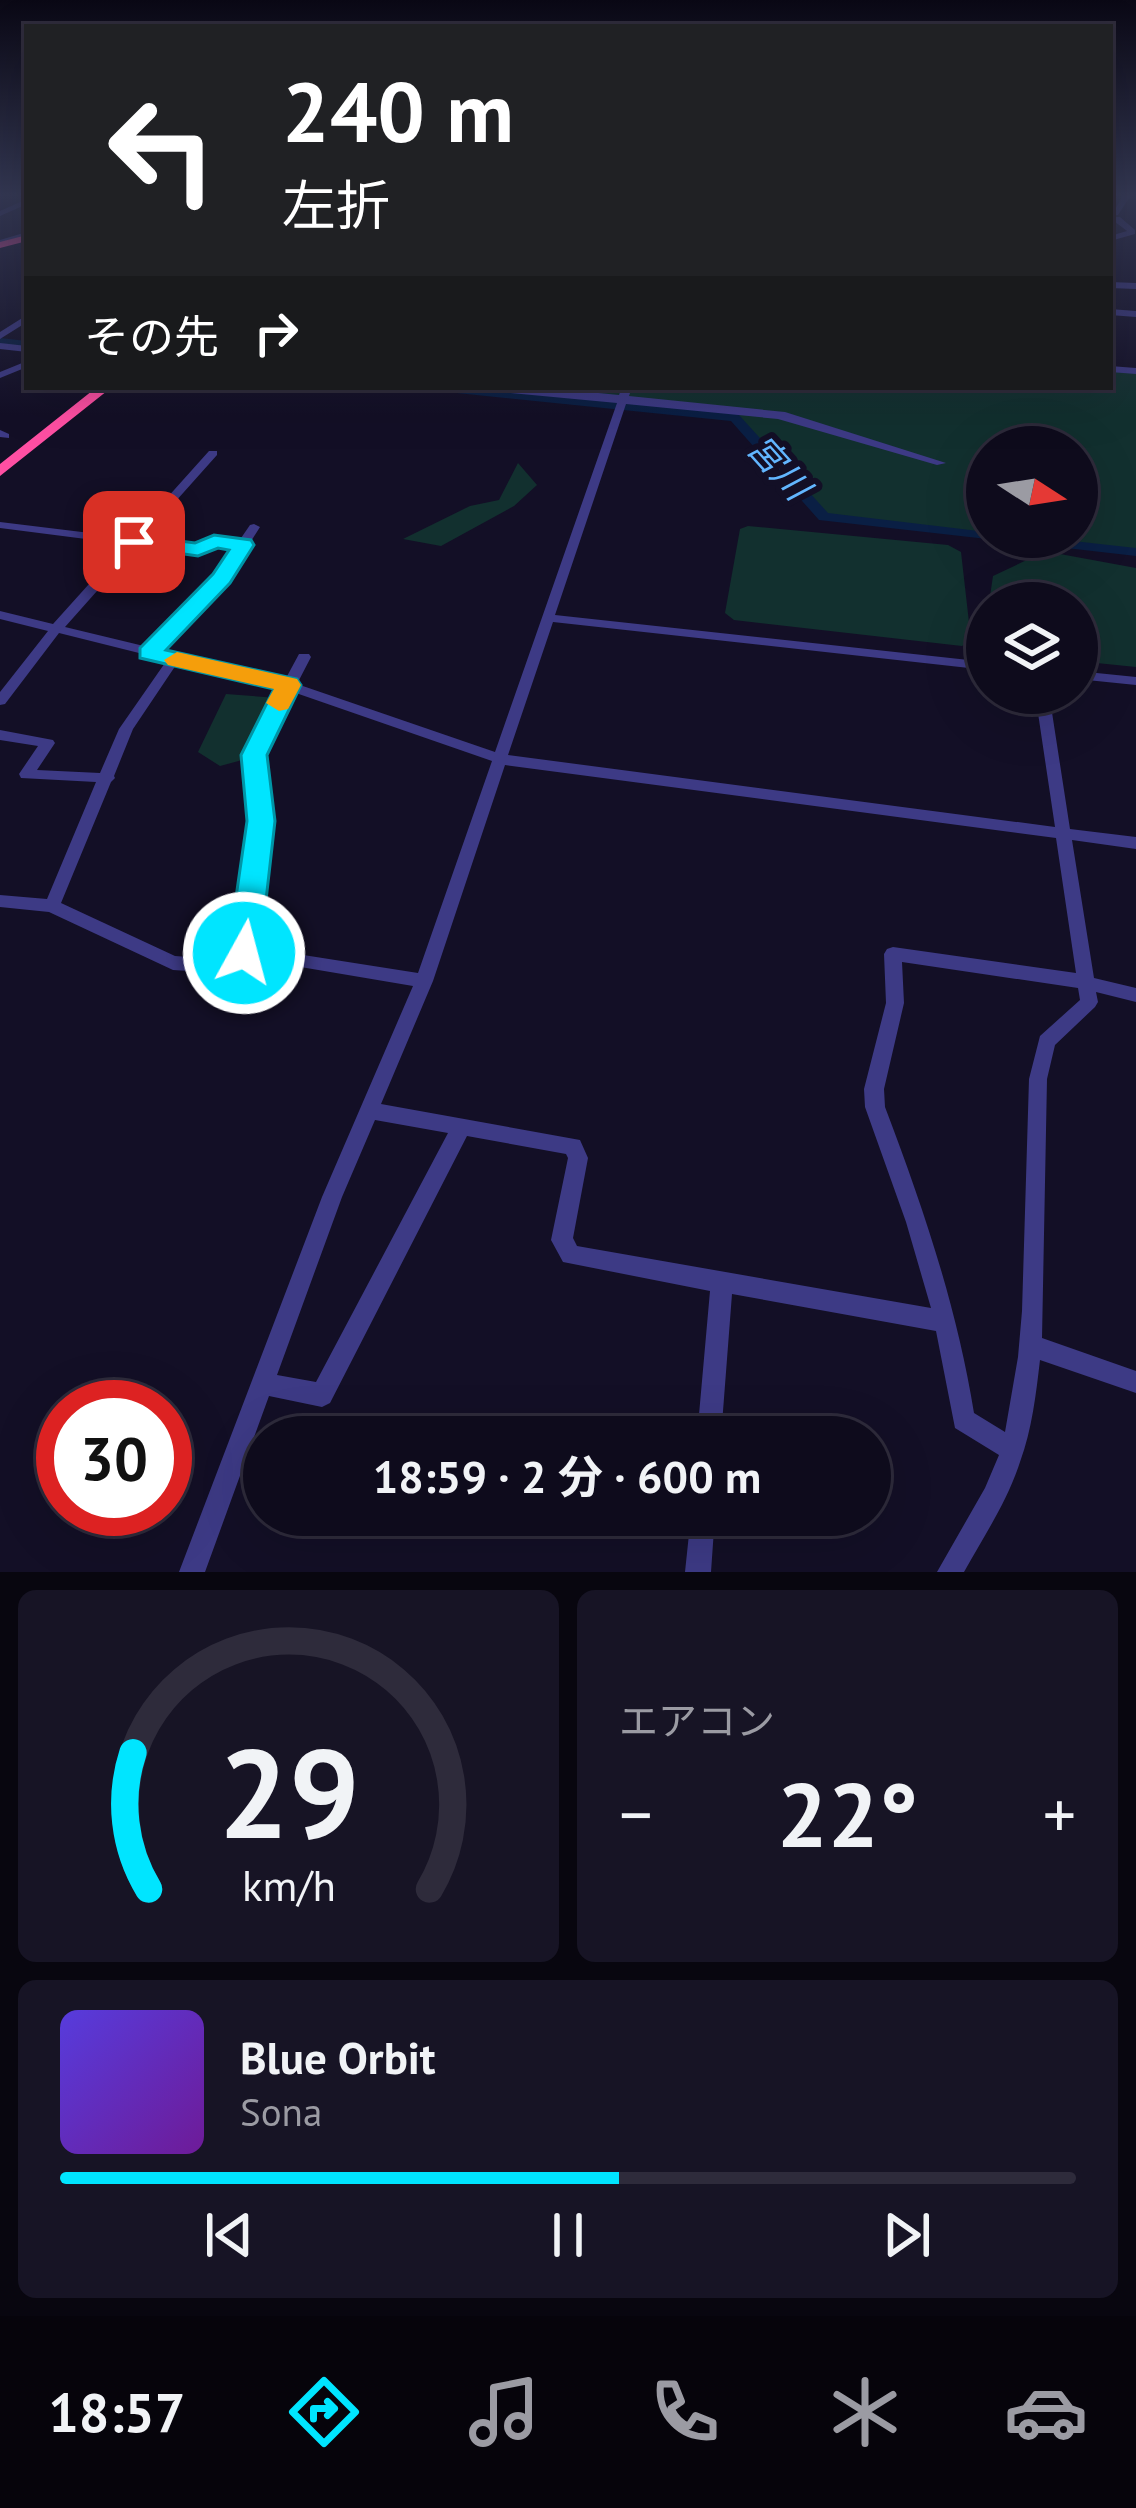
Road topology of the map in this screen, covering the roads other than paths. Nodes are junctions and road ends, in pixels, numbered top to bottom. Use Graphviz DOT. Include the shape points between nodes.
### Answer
graph roads {
  1 [pos="101,390"];
  2 [pos="516,390"];
  3 [pos="536,390"];
  4 [pos="622,399"];
  5 [pos="213,453"];
  6 [pos="0,471"];
  7 [pos="0,525"];
  8 [pos="254,527"];
  9 [pos="134,542"];
  10 [pos="243,545"];
  11 [pos="0,615"];
  12 [pos="548,618"];
  13 [pos="56,629"];
  14 [pos="149,653"];
  15 [pos="304,657"];
  16 [pos="174,659"];
  17 [pos="966,664"];
  18 [pos="1098,678"];
  19 [pos="1136,682"];
  20 [pos="288,685"];
  21 [pos="0,701"];
  22 [pos="1045,714"];
  23 [pos="0,735"];
  24 [pos="500,759"];
  25 [pos="108,778"];
  26 [pos="1064,832"];
  27 [pos="1136,843"];
  28 [pos="0,901"];
  29 [pos="52,906"];
  30 [pos="244,953"];
  31 [pos="424,981"];
  32 [pos="1088,986"];
  33 [pos="1136,995"];
  34 [pos="368,1110"];
  35 [pos="462,1126"];
  36 [pos="722,1282"];
  37 [pos="945,1322"];
  38 [pos="1030,1346"];
  39 [pos="1136,1382"];
  40 [pos="261,1383"];
  41 [pos="711,1416"];
  42 [pos="1012,1450"];
  43 [pos="701,1536"];
  44 [pos="192,1572"];
  45 [pos="698,1572"];
  46 [pos="950,1572"];
  1 -- 6 [label="highway"];
  2 -- 4 [label="street"];
  3 -- 4 [label="street"];
  4 -- 4 [label="street" via="785,415 941,463 792,419"];
  4 -- 12 [label="street"];
  5 -- 9 [label="street"];
  7 -- 9 [label="street"];
  8 -- 10 [label="street"];
  9 -- 10 [label="street" via="198,550 214,541"];
  9 -- 13 [label="street"];
  10 -- 14 [label="street"];
  11 -- 13 [label="street"];
  12 -- 17 [label="street"];
  12 -- 24 [label="street"];
  13 -- 14 [label="street"];
  13 -- 21 [label="street"];
  14 -- 16 [label="street"];
  15 -- 20 [label="street"];
  16 -- 20 [label="street"];
  16 -- 25 [label="street" via="126,729"];
  18 -- 19 [label="street"];
  20 -- 24 [label="street"];
  20 -- 30 [label="street" via="254,755 261,821"];
  22 -- 26 [label="street"];
  23 -- 25 [label="street" via="48,743 26,774"];
  24 -- 26 [label="street"];
  24 -- 31 [label="street"];
  25 -- 29 [label="street"];
  26 -- 27 [label="street"];
  26 -- 32 [label="street"];
  28 -- 29 [label="street"];
  29 -- 30 [label="street" via="173,963 203,965"];
  30 -- 31 [label="street"];
  31 -- 34 [label="street"];
  32 -- 33 [label="street"];
  32 -- 37 [label="street" via="893,954 895,1004 874,1097"];
  32 -- 38 [label="street" via="1089,1002 1047,1041 1038,1079"];
  34 -- 35 [label="street"];
  34 -- 40 [label="street"];
  35 -- 36 [label="street" via="578,1150 566,1252"];
  35 -- 40 [label="street" via="322,1394"];
  36 -- 37 [label="street"];
  36 -- 41 [label="street"];
  37 -- 42 [label="street" via="962,1420"];
  38 -- 39 [label="street"];
  38 -- 42 [label="street"];
  40 -- 44 [label="street"];
  42 -- 46 [label="street" via="989,1510"];
  43 -- 45 [label="street"];
}
